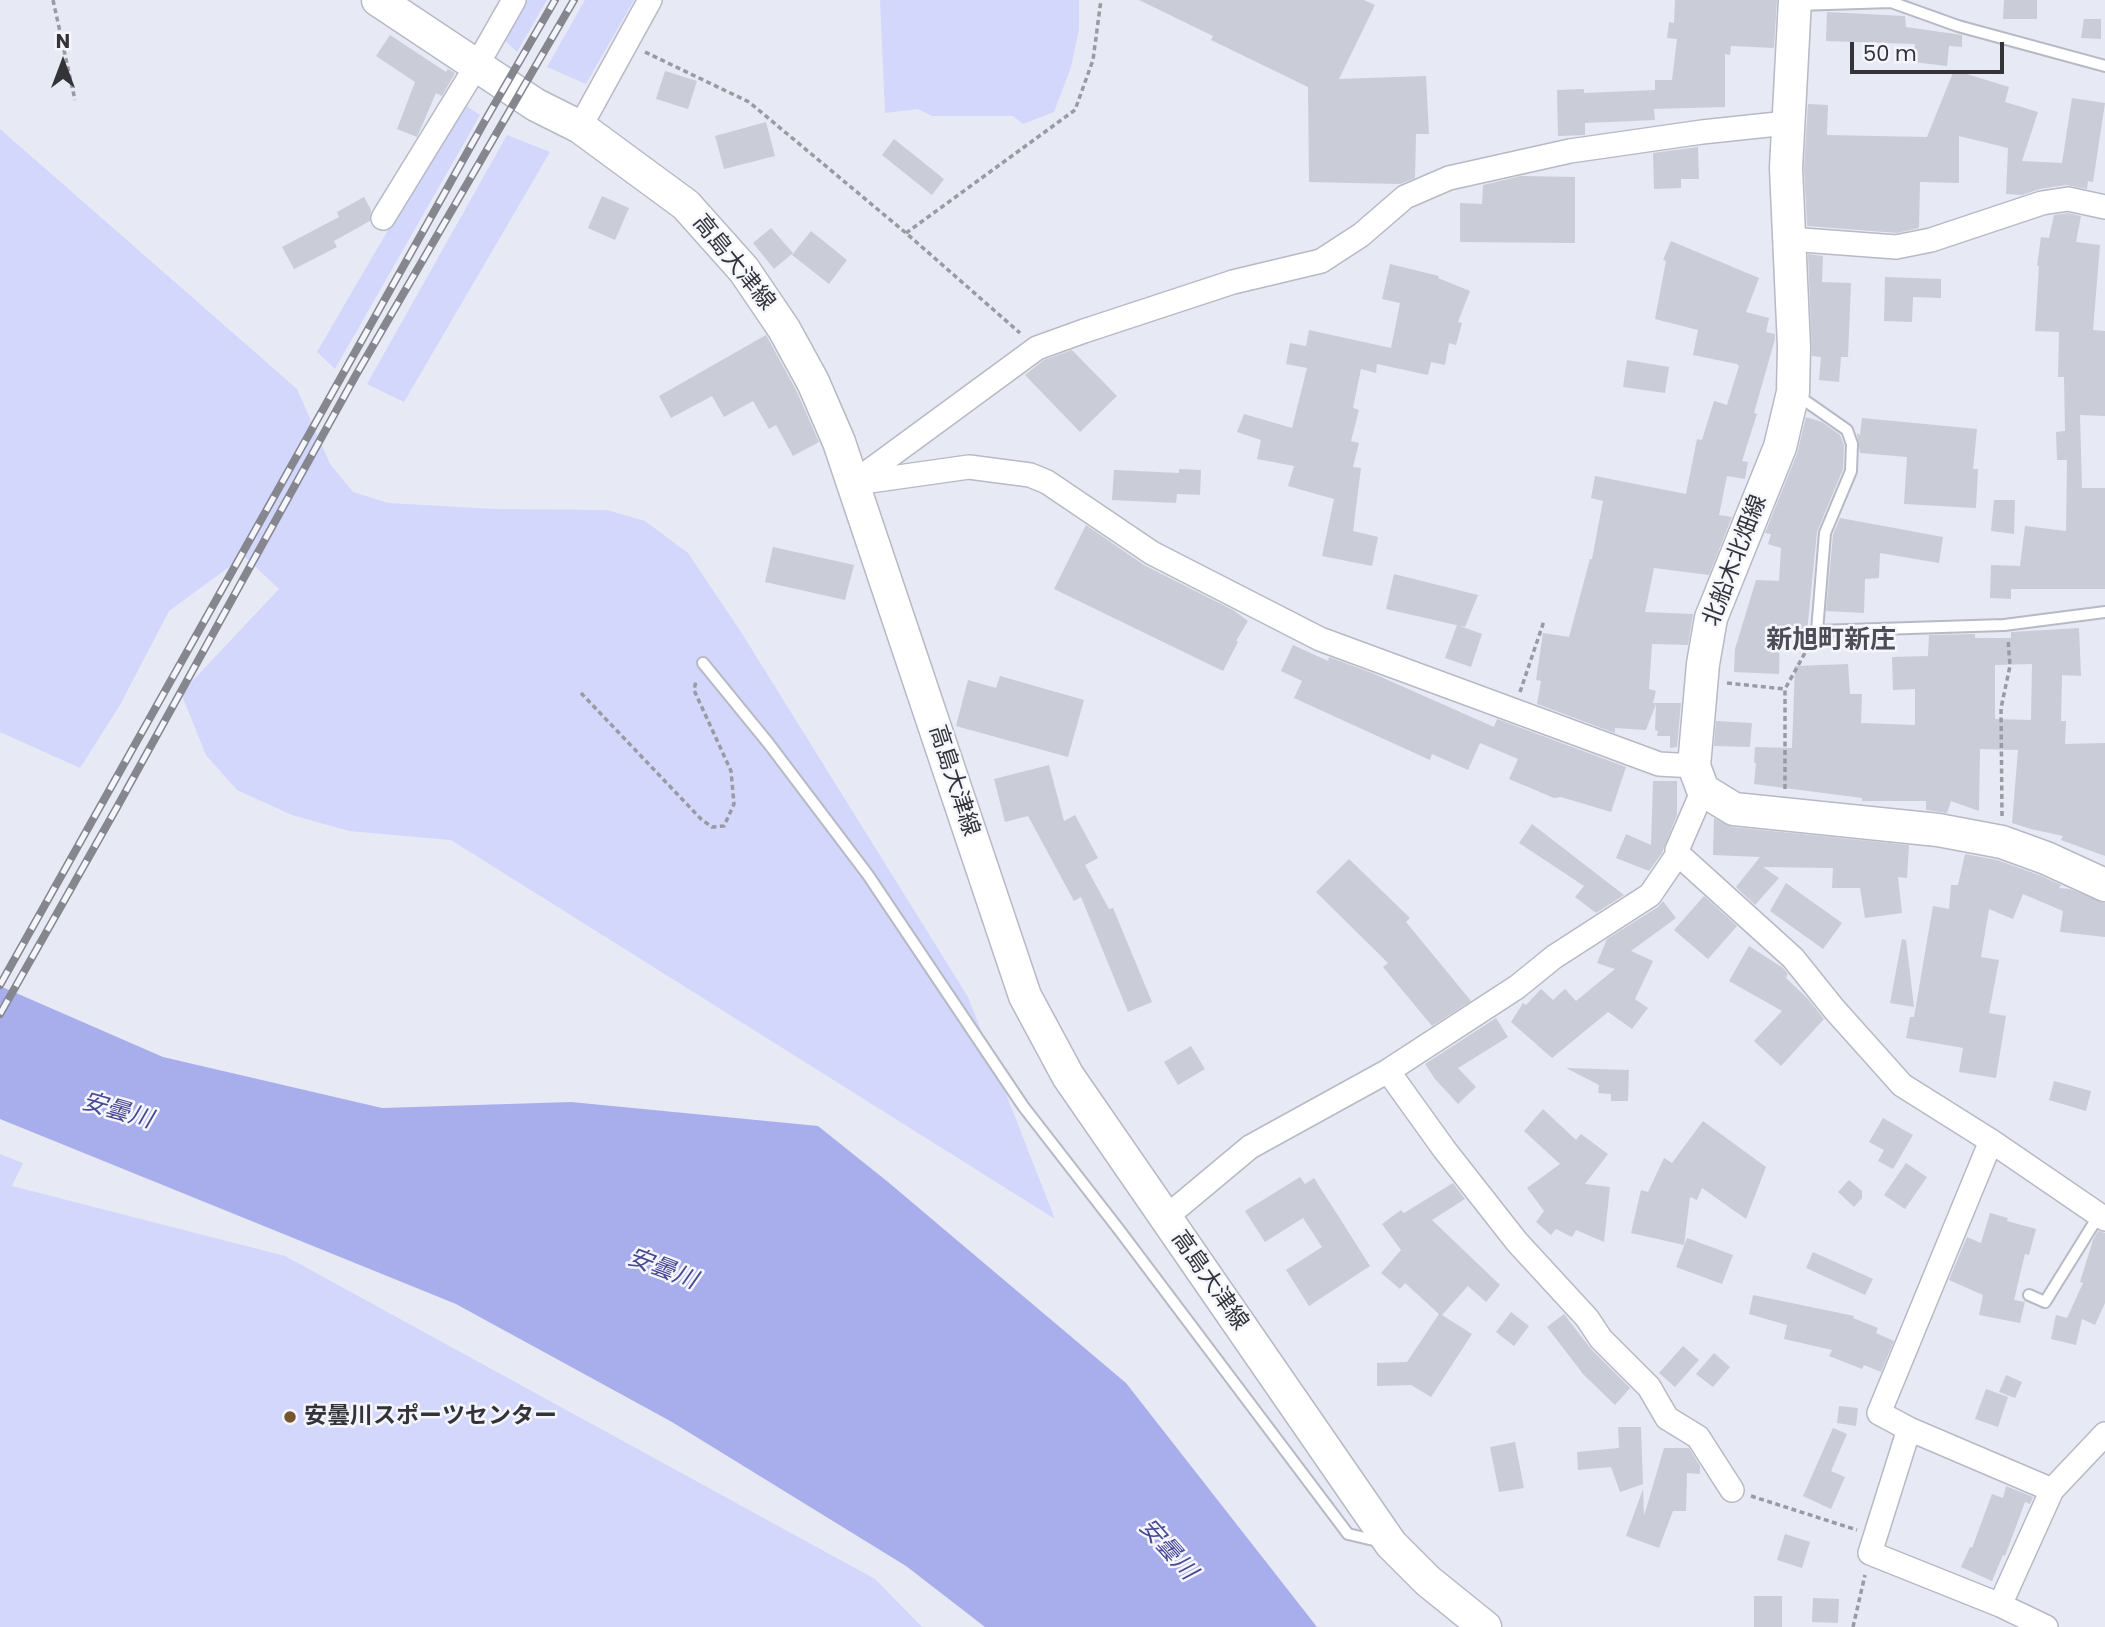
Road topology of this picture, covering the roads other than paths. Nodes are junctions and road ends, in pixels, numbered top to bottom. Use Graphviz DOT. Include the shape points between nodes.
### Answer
graph roads {
  1 [pos="378,0"];
  2 [pos="514,0"];
  3 [pos="650,0"];
  4 [pos="1795,3"];
  5 [pos="477,65"];
  6 [pos="2105,66"];
  7 [pos="1787,123"];
  8 [pos="580,127"];
  9 [pos="2105,207"];
  10 [pos="383,218"];
  11 [pos="1789,239"];
  12 [pos="1793,392"];
  13 [pos="853,483"];
  14 [pos="2105,612"];
  15 [pos="703,663"];
  16 [pos="1698,778"];
  17 [pos="1678,854"];
  18 [pos="2105,885"];
  19 [pos="1388,1071"];
  20 [pos="1991,1141"];
  21 [pos="1165,1217"];
  22 [pos="2102,1217"];
  23 [pos="2029,1295"];
  24 [pos="1909,1429"];
  25 [pos="2105,1434"];
  26 [pos="1732,1490"];
  27 [pos="2052,1490"];
  28 [pos="1391,1544"];
  29 [pos="2000,1605"];
  30 [pos="1485,1627"];
  31 [pos="2046,1627"];
  1 -- 5 [label="main road, 高島大津線"];
  2 -- 5 [label="street"];
  3 -- 8 [label="street"];
  4 -- 6 [label="lane" via="1891,2 1958,26"];
  4 -- 7 [label="main road, 北船木北畑線"];
  5 -- 8 [label="main road, 高島大津線" via="536,105"];
  5 -- 10 [label="street"];
  7 -- 11 [label="main road, 北船木北畑線"];
  7 -- 13 [label="street" via="1570,151 1450,178 1405,197 1321,261 1233,282 1038,348"];
  8 -- 13 [label="main road, 高島大津線" via="686,205 744,270 813,382"];
  9 -- 11 [label="street" via="2068,199 2042,203 1896,247"];
  11 -- 12 [label="main road, 北船木北畑線"];
  12 -- 14 [label="lane" via="1847,430 1852,444 1850,471 1825,533 1817,631 2007,625"];
  12 -- 16 [label="main road, 北船木北畑線" via="1780,447 1711,618 1701,681"];
  13 -- 16 [label="street" via="970,467 1030,475 1152,553 1320,639"];
  13 -- 21 [label="main road, 高島大津線" via="1025,996 1068,1076"];
  15 -- 28 [label="lane" via="868,875 1023,1106 1348,1534"];
  16 -- 17 [label="street"];
  16 -- 18 [label="main road" via="1734,809 1938,830 2002,842"];
  17 -- 19 [label="street" via="1650,895"];
  17 -- 20 [label="street" via="1793,958 1902,1085"];
  19 -- 21 [label="street" via="1250,1147"];
  19 -- 26 [label="street" via="1517,1242 1649,1387 1667,1418 1698,1437"];
  20 -- 22 [label="street"];
  20 -- 24 [label="street" via="1880,1413"];
  21 -- 28 [label="main road, 高島大津線"];
  22 -- 23 [label="lane" via="2045,1302"];
  24 -- 27 [label="street"];
  24 -- 29 [label="street" via="1873,1545"];
  25 -- 27 [label="street"];
  27 -- 29 [label="street"];
  28 -- 30 [label="main road, 高島大津線"];
  29 -- 31 [label="street"];
}
